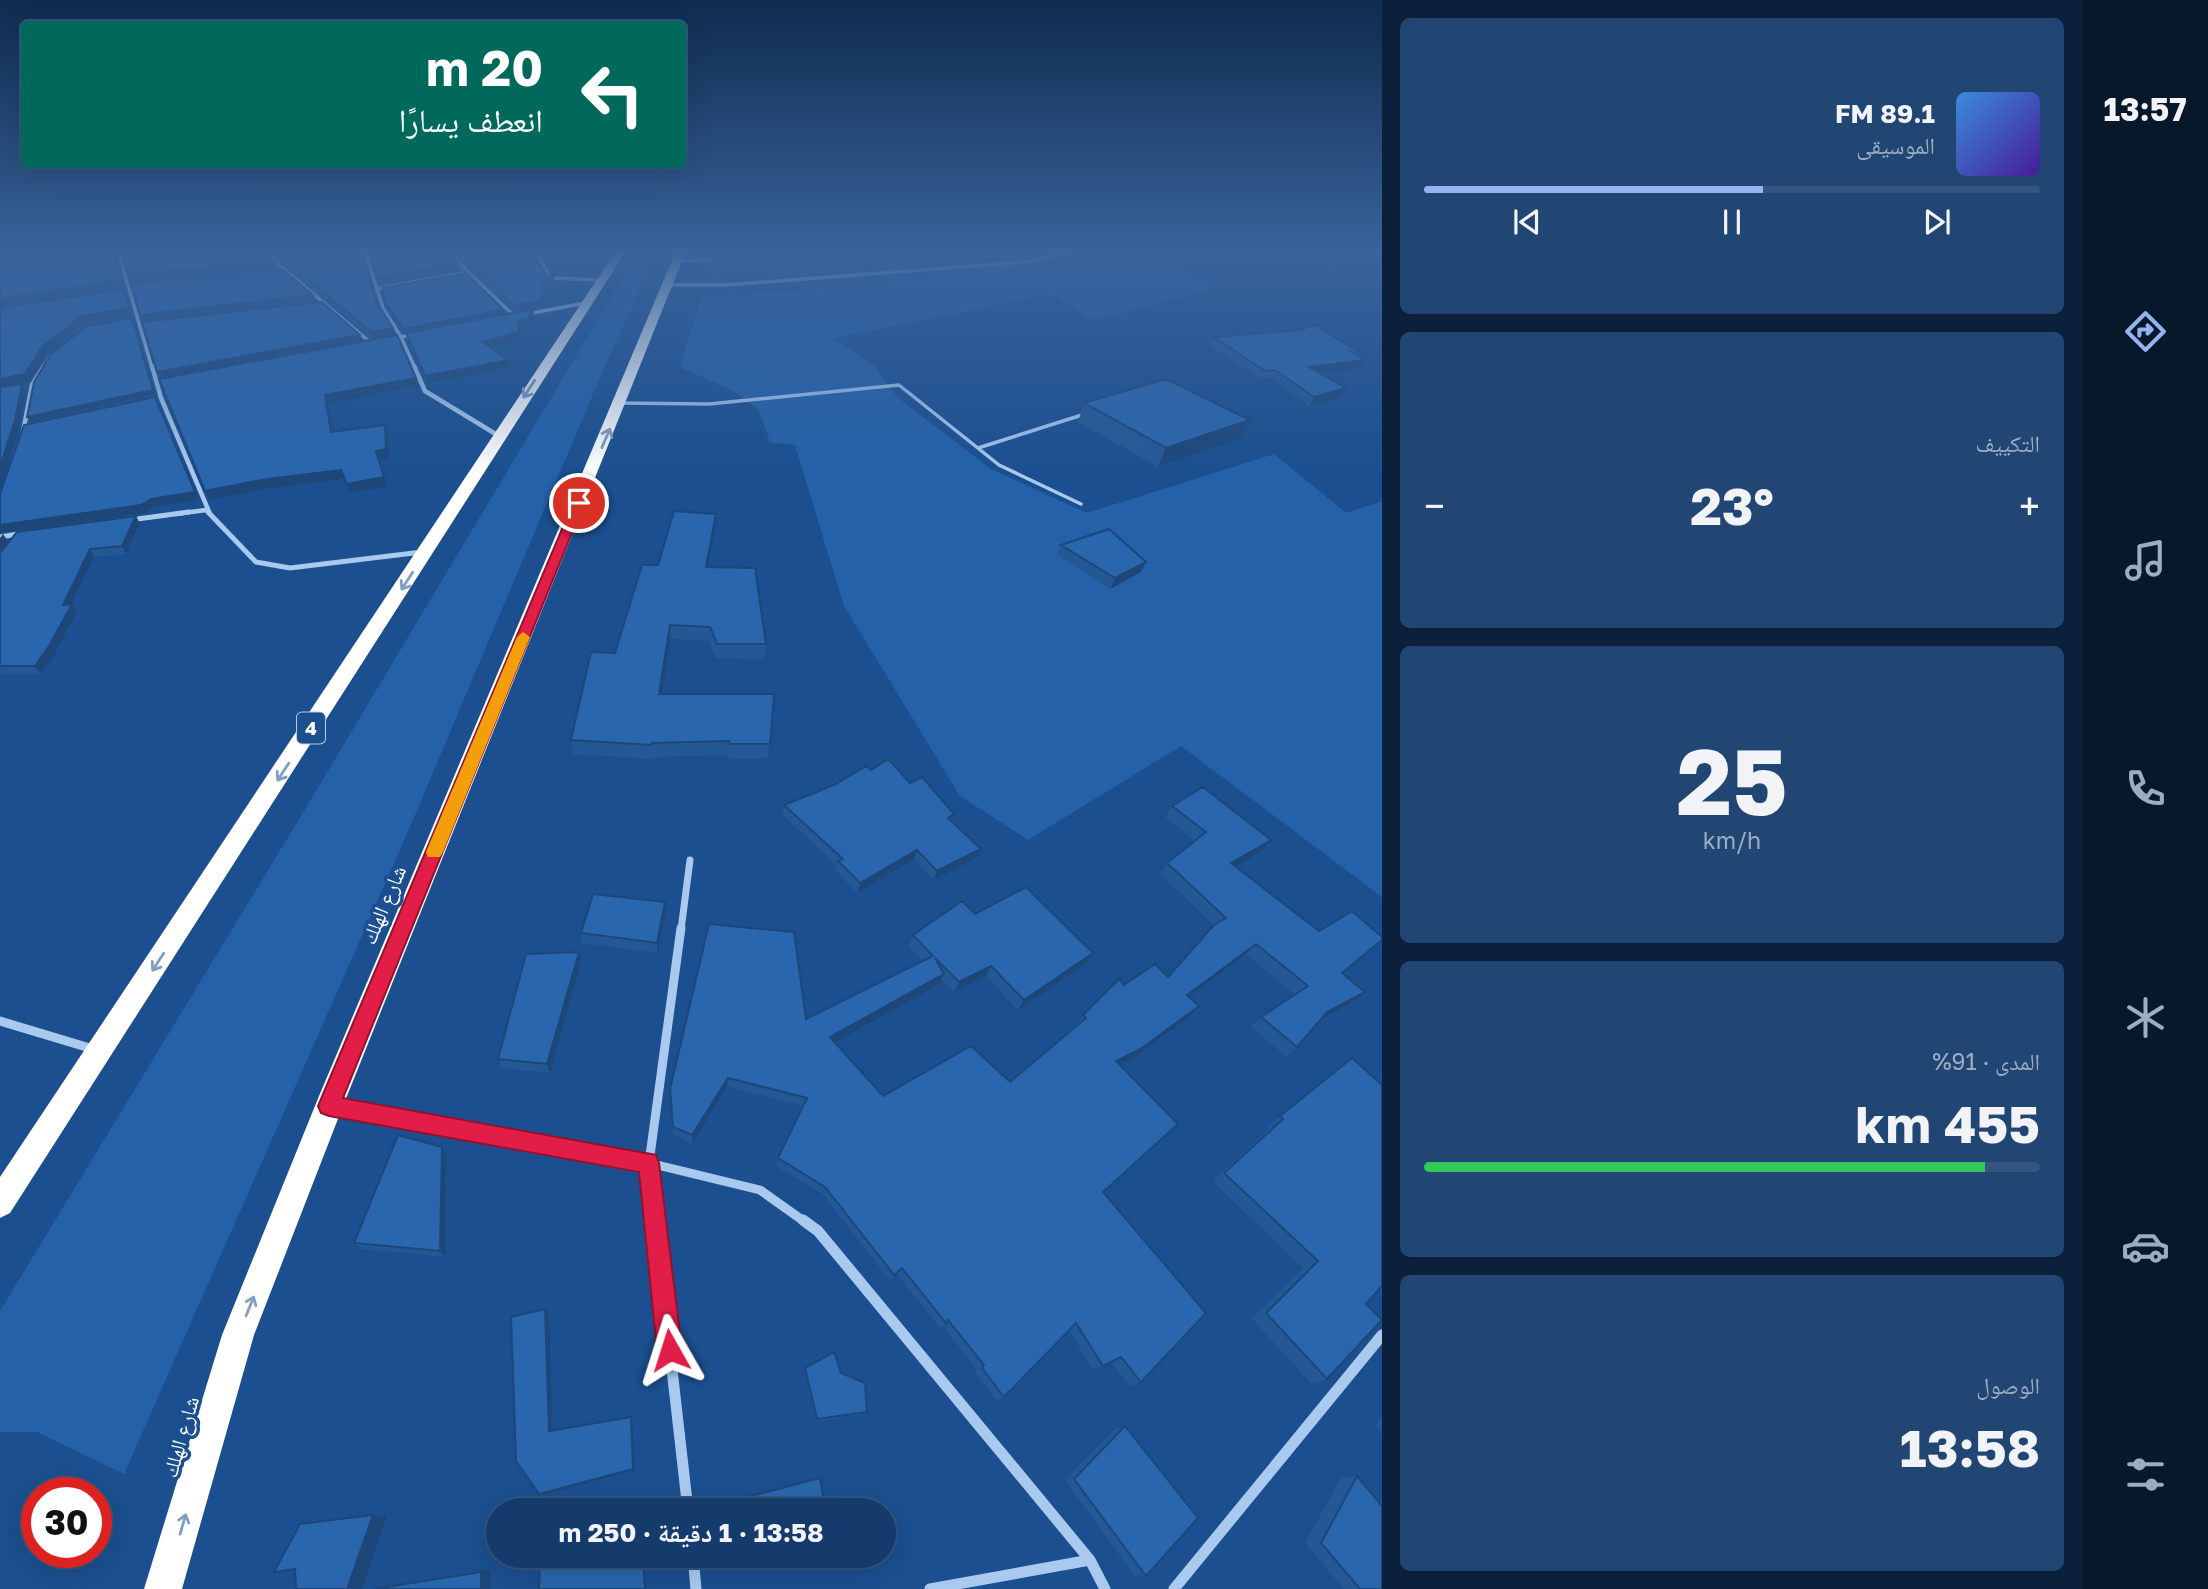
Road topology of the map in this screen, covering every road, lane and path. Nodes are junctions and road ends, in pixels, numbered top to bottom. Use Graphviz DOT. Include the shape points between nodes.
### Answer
graph roads {
  1 [pos="140,325"];
  2 [pos="350,325"];
  3 [pos="394,325"];
  4 [pos="571,325"];
  5 [pos="652,325"];
  6 [pos="426,333"];
  7 [pos="401,337"];
  8 [pos="371,343"];
  9 [pos="357,345"];
  10 [pos="58,349"];
  11 [pos="32,385"];
  12 [pos="21,386"];
  13 [pos="161,398"];
  14 [pos="147,401"];
  15 [pos="620,403"];
  16 [pos="1092,412"];
  17 [pos="38,425"];
  18 [pos="24,428"];
  19 [pos="499,436"];
  20 [pos="20,440"];
  21 [pos="978,447"];
  22 [pos="1081,503"];
  23 [pos="205,510"];
  24 [pos="116,522"];
  25 [pos="33,532"];
  26 [pos="19,534"];
  27 [pos="0,537"];
  28 [pos="13,543"];
  29 [pos="426,552"];
  30 [pos="691,860"];
  31 [pos="0,1021"];
  32 [pos="100,1051"];
  33 [pos="329,1106"];
  34 [pos="649,1163"];
  35 [pos="0,1203"];
  36 [pos="1382,1335"];
  37 [pos="687,1498"];
  38 [pos="1090,1560"];
  39 [pos="694,1568"];
  40 [pos="163,1589"];
  41 [pos="696,1589"];
  42 [pos="930,1589"];
  43 [pos="1105,1589"];
  44 [pos="1174,1589"];
  1 -- 13 [label="street"];
  2 -- 8 [label="street"];
  3 -- 7 [label="street"];
  4 -- 19 [label="highway, 4, one-way"];
  5 -- 15 [label="highway, شارع الهلك"];
  6 -- 7 [label="street"];
  7 -- 8 [label="street"];
  7 -- 19 [label="street" via="425,391"];
  8 -- 9 [label="street"];
  10 -- 11 [label="street"];
  11 -- 12 [label="street"];
  11 -- 18 [label="street"];
  13 -- 14 [label="street"];
  13 -- 23 [label="street"];
  15 -- 21 [label="lane" via="709,404 899,385"];
  33 -- 15 [label="highway, شارع الهلك, one-way"];
  16 -- 21 [label="lane"];
  17 -- 18 [label="street"];
  18 -- 20 [label="street"];
  19 -- 29 [label="highway, 4"];
  21 -- 22 [label="lane" via="999,465"];
  23 -- 24 [label="street"];
  23 -- 29 [label="street" via="256,562 290,568"];
  25 -- 26 [label="street"];
  26 -- 27 [label="street"];
  26 -- 28 [label="street"];
  29 -- 32 [label="highway, 4, one-way"];
  30 -- 34 [label="street"];
  31 -- 32 [label="street"];
  32 -- 35 [label="highway, 4"];
  33 -- 34 [label="street"];
  40 -- 33 [label="highway, شارع الهلك, one-way" via="238,1335"];
  34 -- 37 [label="street"];
  34 -- 38 [label="street" via="760,1190 818,1231"];
  36 -- 44 [label="street"];
  38 -- 42 [label="street"];
  38 -- 43 [label="street"];
  39 -- 41 [label="street"];
}
